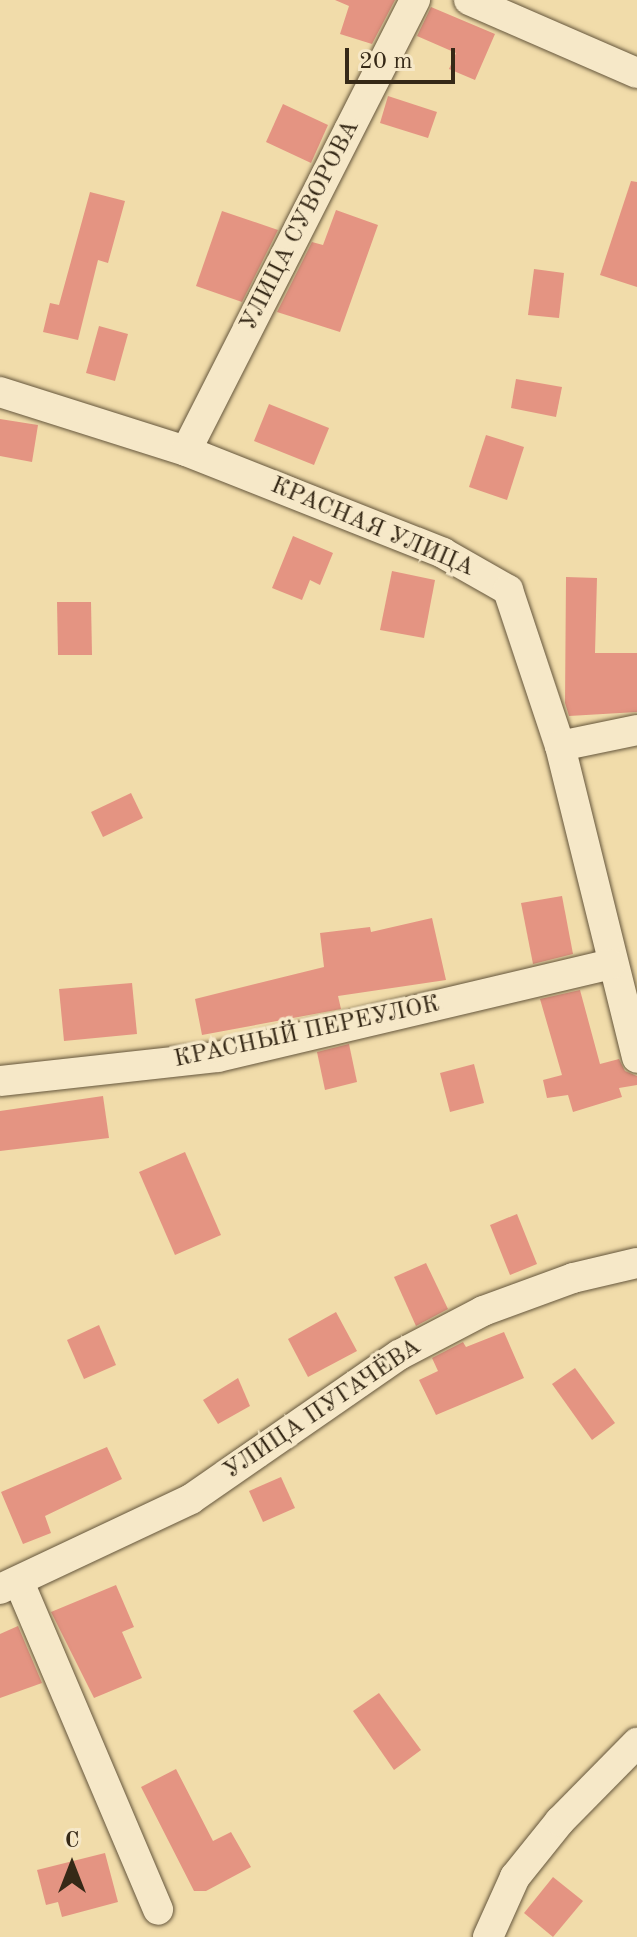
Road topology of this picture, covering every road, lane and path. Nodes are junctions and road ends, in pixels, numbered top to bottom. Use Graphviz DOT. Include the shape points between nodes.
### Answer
graph roads {
  1 [pos="415,0"];
  2 [pos="469,0"];
  3 [pos="637,73"];
  4 [pos="0,392"];
  5 [pos="186,451"];
  6 [pos="637,730"];
  7 [pos="560,746"];
  8 [pos="610,964"];
  9 [pos="634,1041"];
  10 [pos="0,1081"];
  11 [pos="637,1263"];
  12 [pos="10,1586"];
  13 [pos="637,1743"];
  14 [pos="158,1910"];
  15 [pos="488,1937"];
  1 -- 5 [label="street, УЛИЦА СУВОРОВА"];
  2 -- 3 [label="street"];
  4 -- 5 [label="street, КРАСНАЯ УЛИЦА"];
  5 -- 7 [label="street, КРАСНАЯ УЛИЦА" via="443,553 508,590"];
  6 -- 7 [label="street"];
  7 -- 8 [label="street, КРАСНАЯ УЛИЦА"];
  8 -- 9 [label="street, КРАСНАЯ УЛИЦА"];
  8 -- 10 [label="street, КРАСНЫЙ ПЕРЕУЛОК" via="218,1057"];
  11 -- 12 [label="street, УЛИЦА ПУГАЧЁВА" via="573,1278 469,1318 399,1355 191,1499"];
  12 -- 14 [label="street, УЛИЦА ПУГАЧЁВА"];
  13 -- 15 [label="street" via="560,1821 515,1877"];
}
